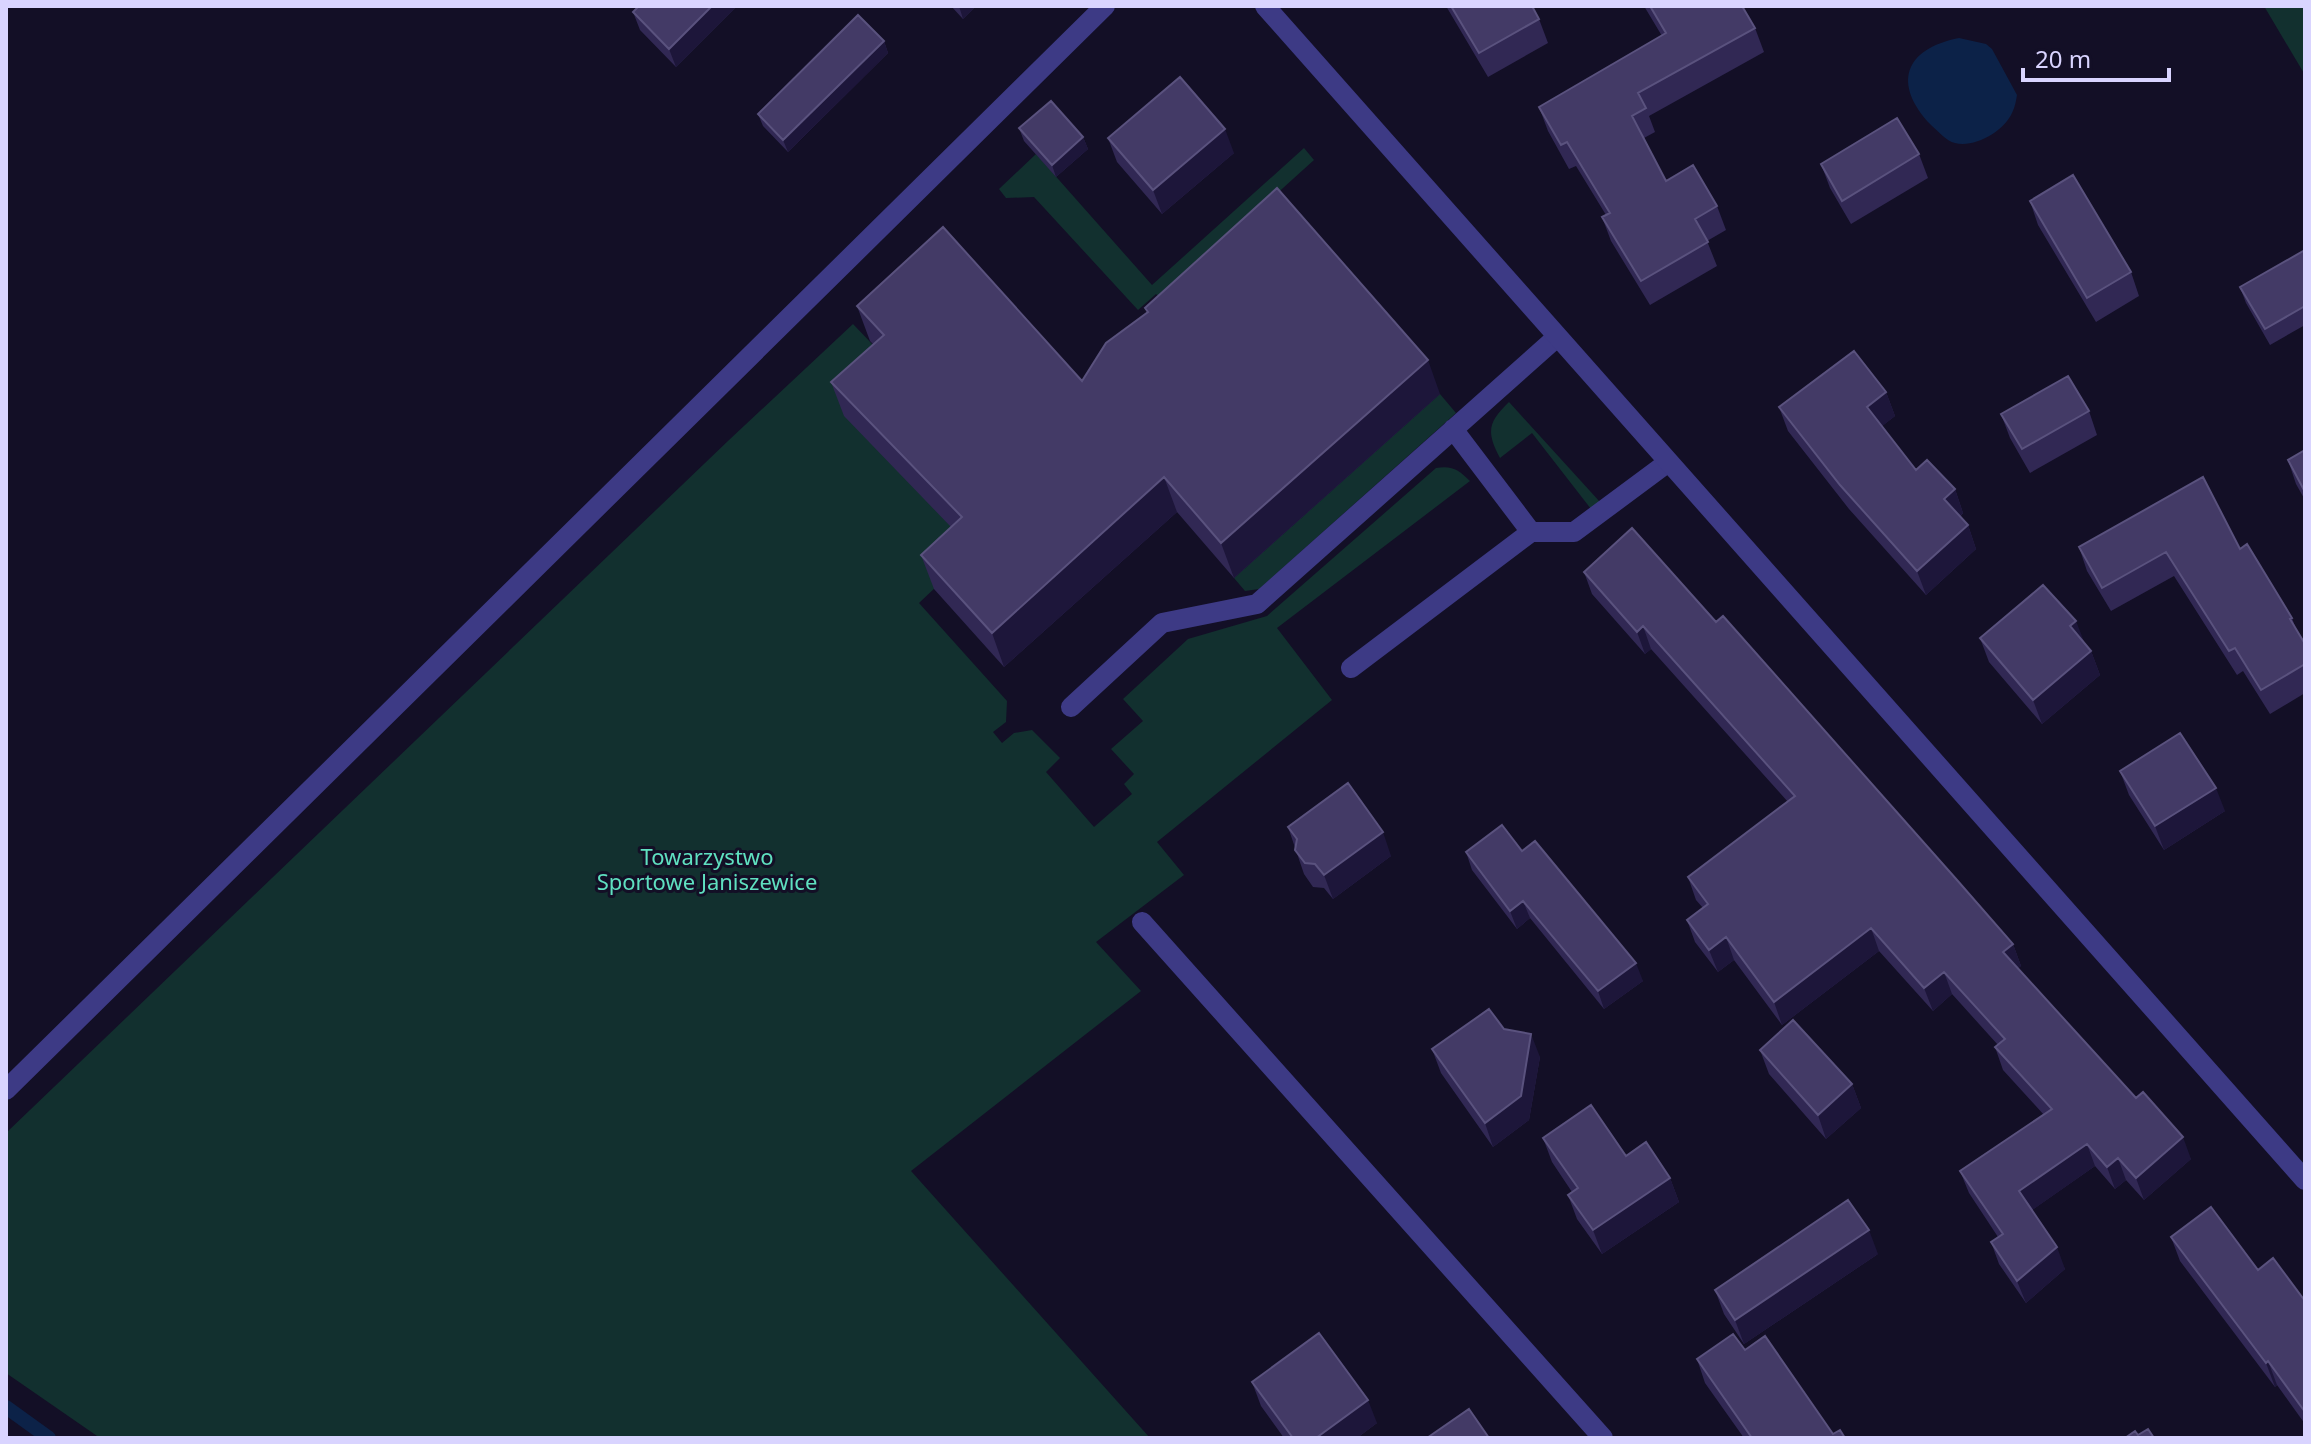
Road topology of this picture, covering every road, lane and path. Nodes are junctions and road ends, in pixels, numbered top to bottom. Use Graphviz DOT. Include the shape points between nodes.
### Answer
graph roads {
  1 [pos="1105,6"];
  2 [pos="1265,6"];
  3 [pos="1557,337"];
  4 [pos="1453,429"];
  5 [pos="1667,463"];
  6 [pos="1531,532"];
  7 [pos="1351,668"];
  8 [pos="1071,707"];
  9 [pos="1142,922"];
  10 [pos="6,1090"];
  11 [pos="2305,1180"];
  12 [pos="1603,1438"];
  1 -- 10 [label="street"];
  2 -- 3 [label="street"];
  3 -- 4 [label="street"];
  3 -- 5 [label="street"];
  4 -- 6 [label="street"];
  4 -- 8 [label="street" via="1257,604 1162,623"];
  5 -- 6 [label="street" via="1574,532"];
  5 -- 11 [label="street"];
  6 -- 7 [label="street"];
  9 -- 12 [label="street"];
}
